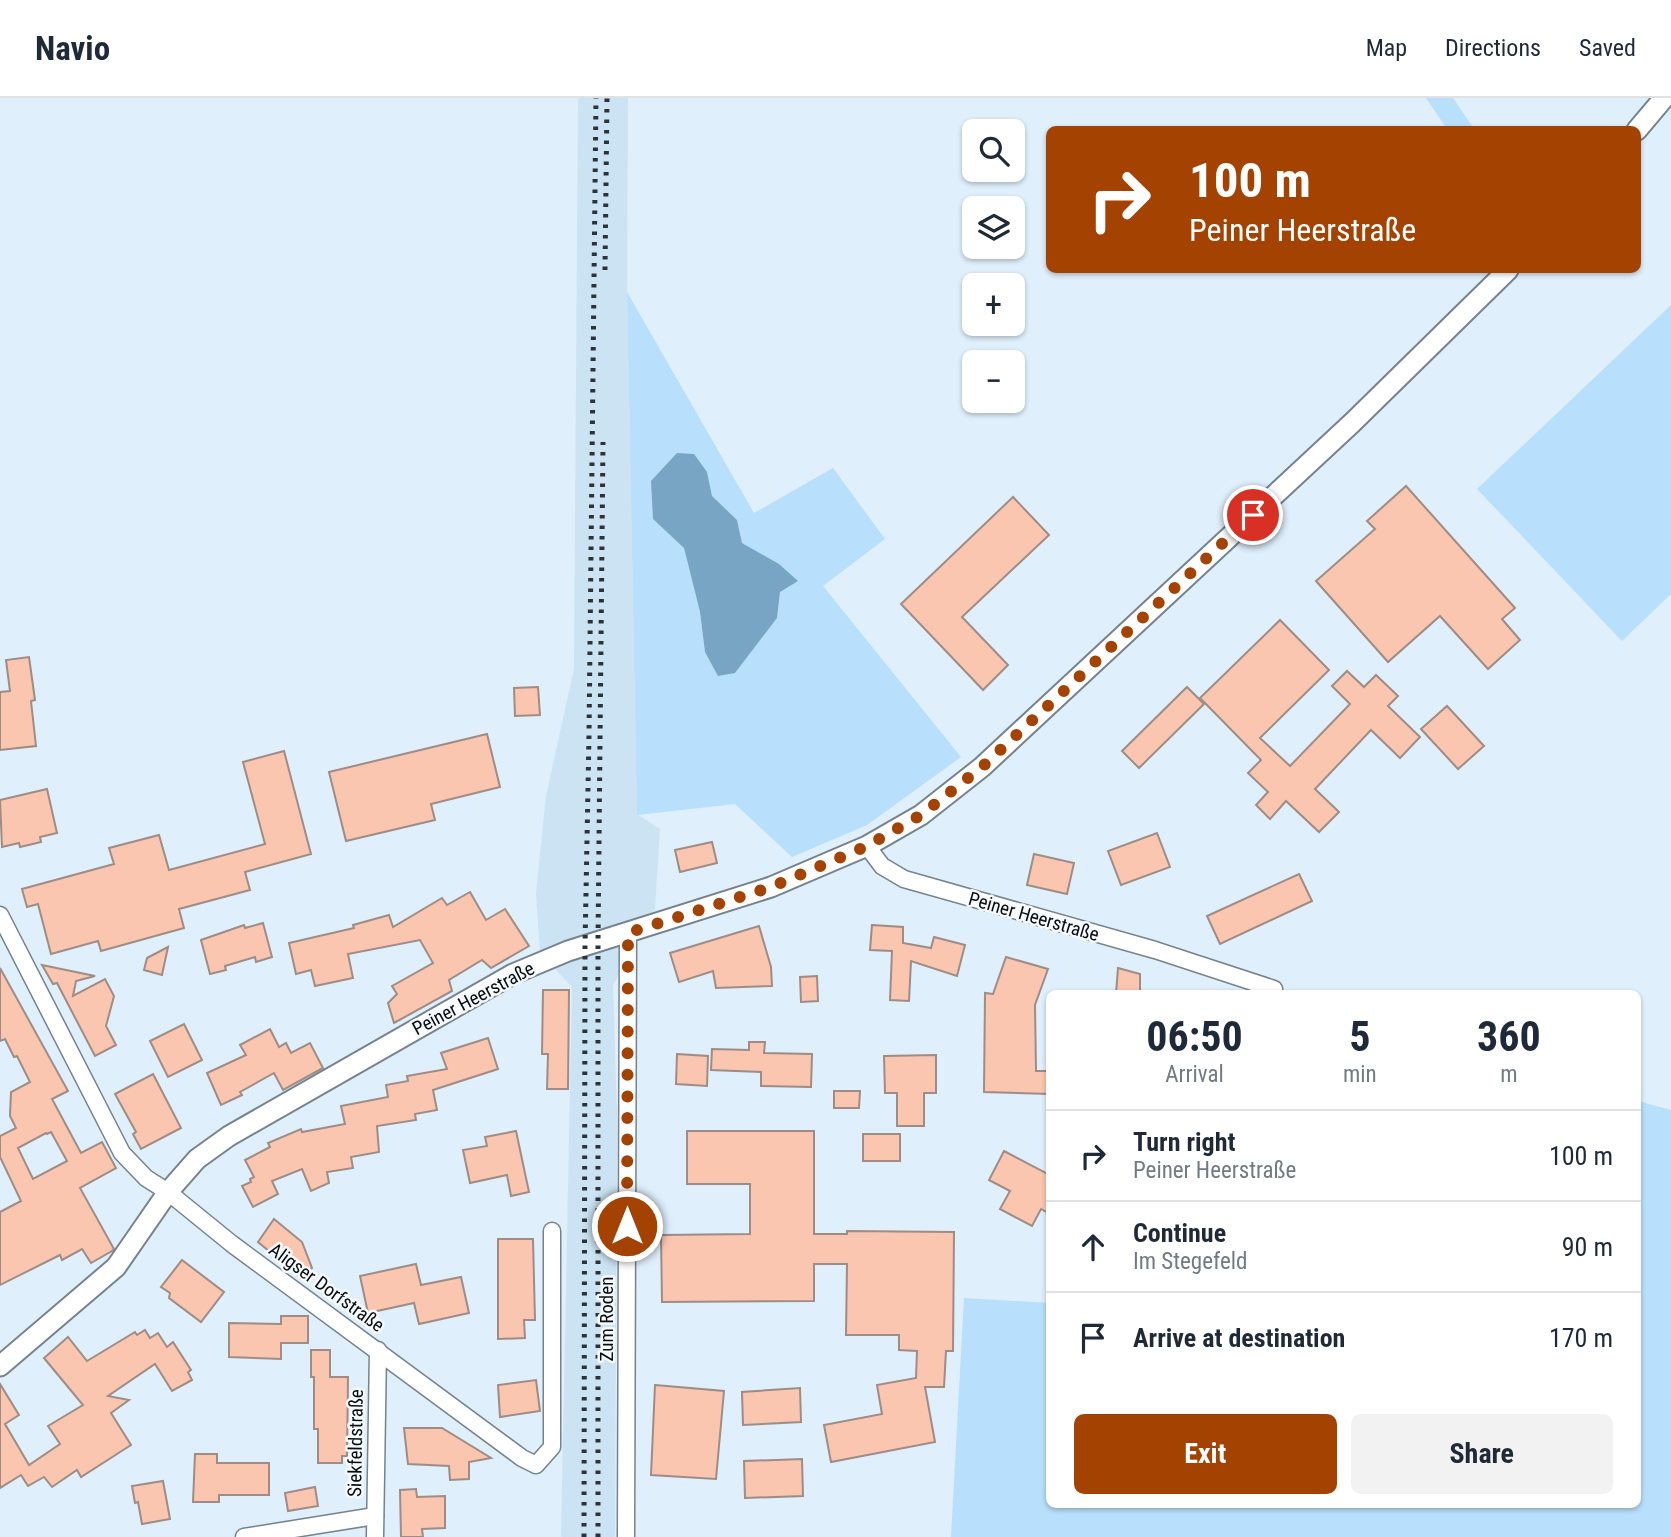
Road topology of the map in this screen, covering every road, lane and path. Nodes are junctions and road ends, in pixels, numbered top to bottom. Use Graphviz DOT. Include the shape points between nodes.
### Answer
graph roads {
  1 [pos="1664,98"];
  2 [pos="1640,126"];
  3 [pos="1505,273"];
  4 [pos="867,846"];
  5 [pos="0,915"];
  6 [pos="628,933"];
  7 [pos="1274,989"];
  8 [pos="167,1192"];
  9 [pos="552,1231"];
  10 [pos="378,1350"];
  11 [pos="0,1366"];
  12 [pos="375,1516"];
  13 [pos="244,1537"];
  14 [pos="375,1537"];
  15 [pos="626,1537"];
  1 -- 2 [label="street"];
  3 -- 4 [label="street" via="1352,423 982,767 921,815"];
  4 -- 6 [label="street, Peiner Heerstraße" via="771,887"];
  4 -- 7 [label="street, Peiner Heerstraße" via="883,866 904,879"];
  5 -- 8 [label="street, Aligser Dorfstraße" via="122,1153"];
  6 -- 8 [label="street, Peiner Heerstraße" via="568,951 501,980 229,1136 197,1159"];
  6 -- 15 [label="street, Zum Roden"];
  8 -- 10 [label="street, Aligser Dorfstraße"];
  8 -- 11 [label="street, Peiner Heerstraße" via="116,1268"];
  9 -- 10 [label="street, Aligser Dorfstraße" via="551,1447 536,1465"];
  10 -- 12 [label="street, Siekfeldstraße"];
  12 -- 13 [label="street"];
  12 -- 14 [label="street, Siekfeldstraße"];
}
